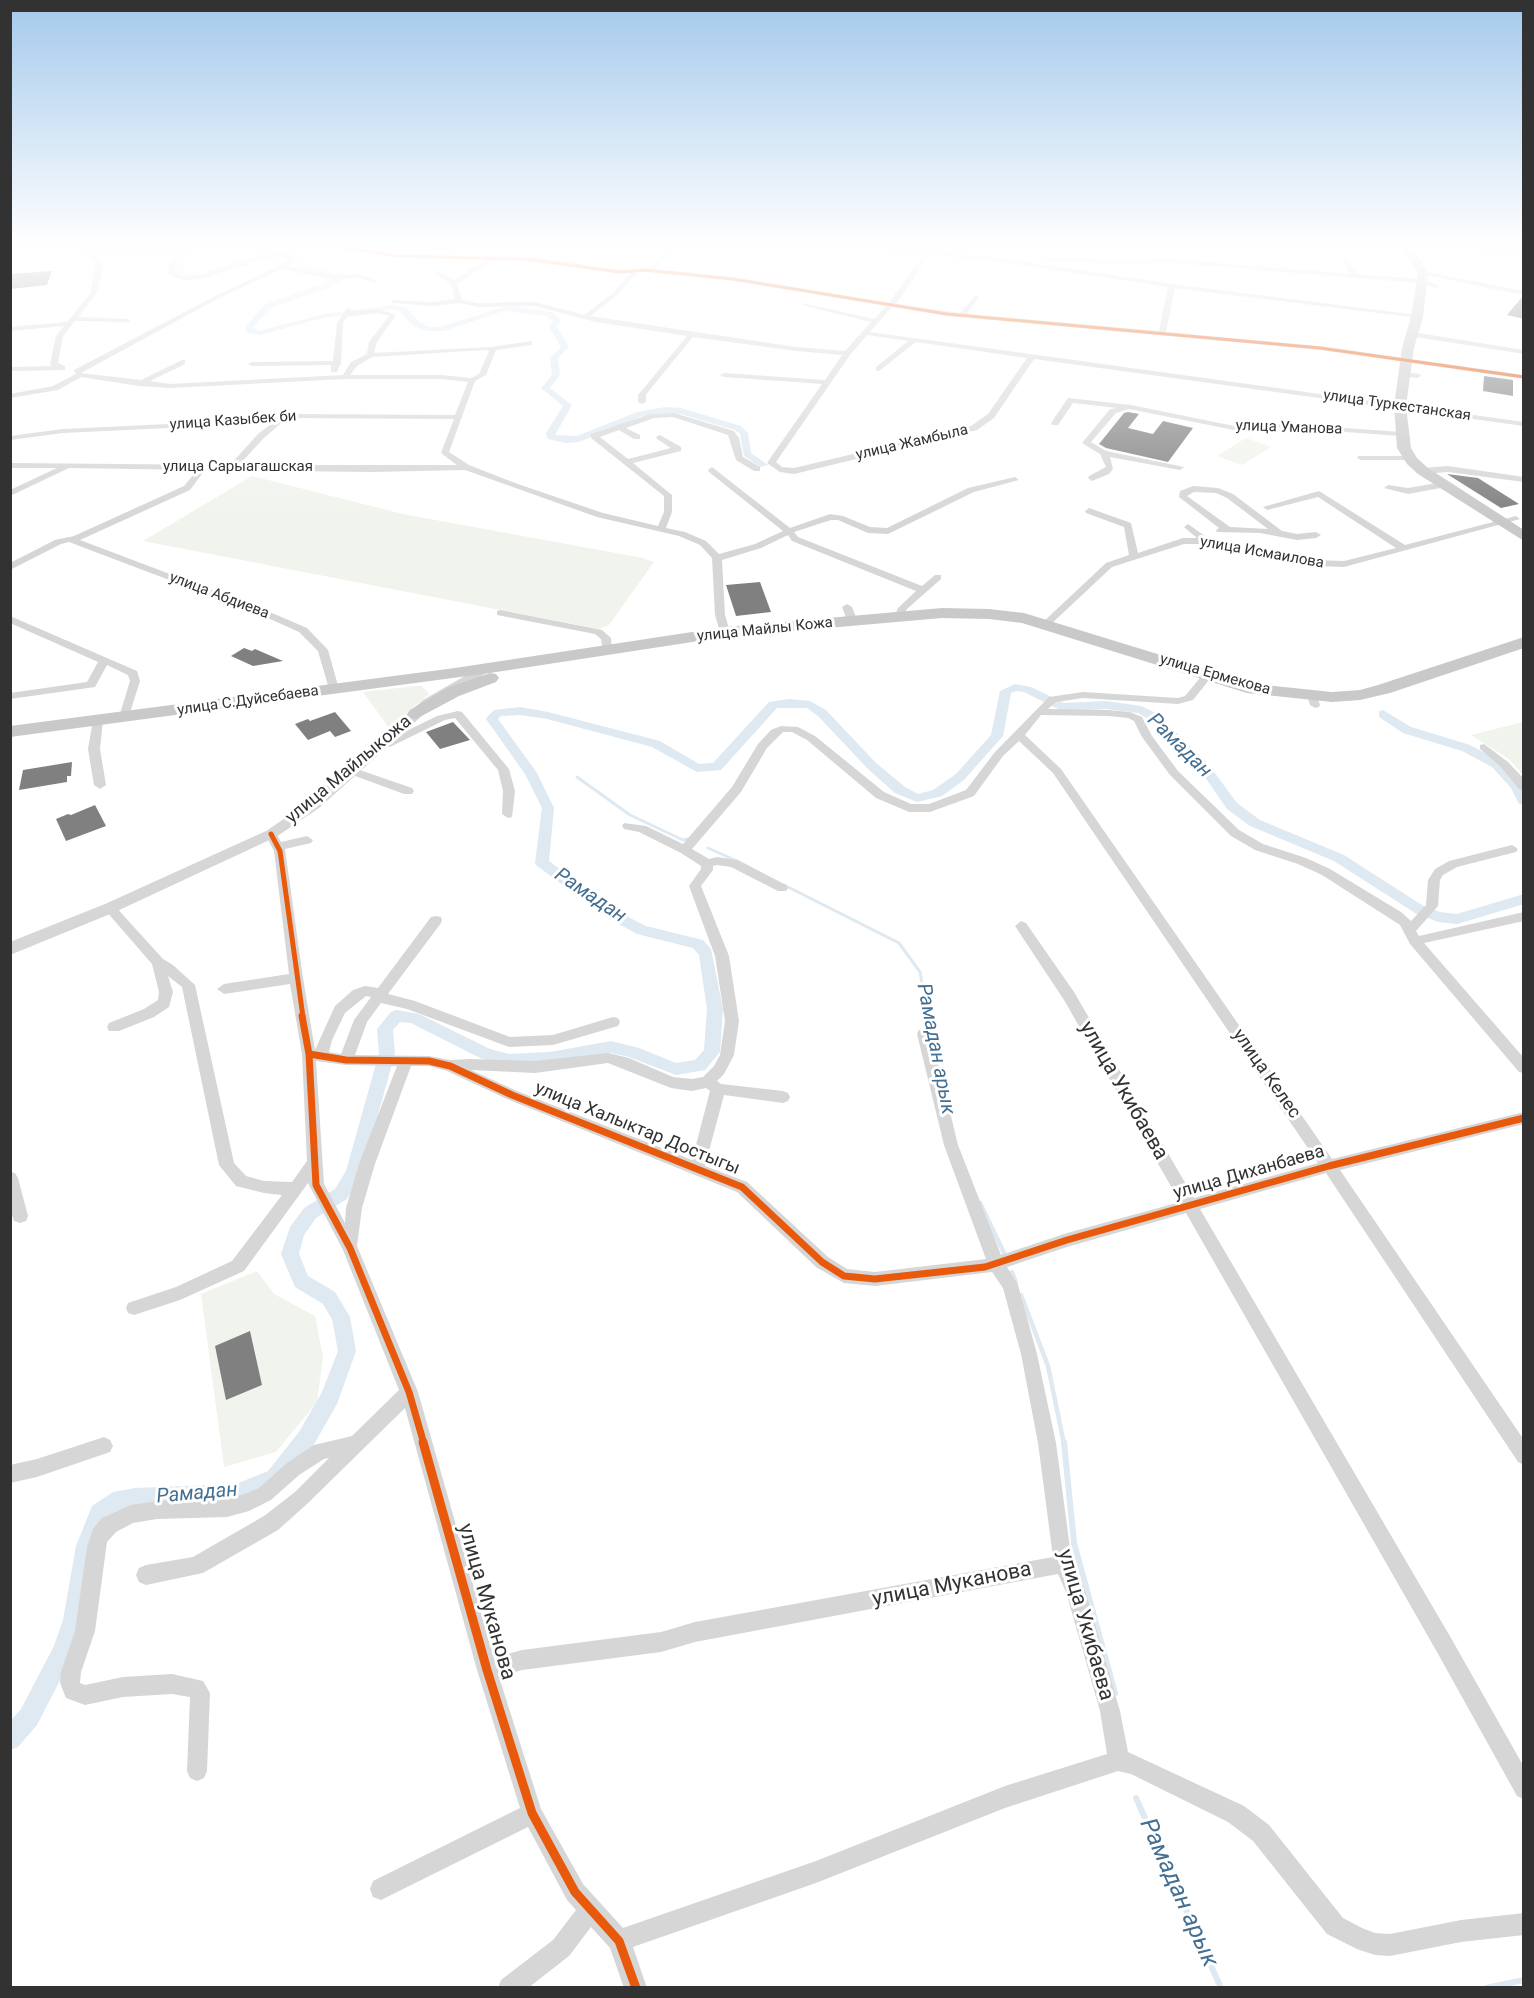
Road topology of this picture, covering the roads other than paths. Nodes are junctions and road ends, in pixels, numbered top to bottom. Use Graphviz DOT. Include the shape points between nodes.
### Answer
graph roads {
  1 [pos="60,337"];
  2 [pos="145,337"];
  3 [pos="339,337"];
  4 [pos="377,337"];
  5 [pos="690,337"];
  6 [pos="715,337"];
  7 [pos="861,337"];
  8 [pos="895,337"];
  9 [pos="1207,337"];
  10 [pos="1411,337"];
  11 [pos="1432,337"];
  12 [pos="914,340"];
  13 [pos="529,343"];
  14 [pos="492,349"];
  15 [pos="847,352"];
  16 [pos="1524,352"];
  17 [pos="370,355"];
  18 [pos="1032,356"];
  19 [pos="1406,360"];
  20 [pos="182,362"];
  21 [pos="337,363"];
  22 [pos="252,364"];
  23 [pos="58,367"];
  24 [pos="10,369"];
  25 [pos="879,369"];
  26 [pos="79,374"];
  27 [pos="724,375"];
  28 [pos="345,377"];
  29 [pos="1524,377"];
  30 [pos="331,378"];
  31 [pos="472,380"];
  32 [pos="828,382"];
  33 [pos="139,384"];
  34 [pos="10,396"];
  35 [pos="642,402"];
  36 [pos="1400,406"];
  37 [pos="456,417"];
  38 [pos="282,419"];
  39 [pos="1055,423"];
  40 [pos="1524,424"];
  41 [pos="619,427"];
  42 [pos="1239,429"];
  43 [pos="1401,434"];
  44 [pos="637,437"];
  45 [pos="660,437"];
  46 [pos="10,438"];
  47 [pos="1104,453"];
  48 [pos="1360,458"];
  49 [pos="1410,458"];
  50 [pos="628,462"];
  51 [pos="10,465"];
  52 [pos="68,466"];
  53 [pos="203,466"];
  54 [pos="233,466"];
  55 [pos="466,467"];
  56 [pos="1180,467"];
  57 [pos="757,469"];
  58 [pos="712,470"];
  59 [pos="1423,471"];
  60 [pos="1092,478"];
  61 [pos="1015,480"];
  62 [pos="1524,480"];
  63 [pos="1443,485"];
  64 [pos="1388,488"];
  65 [pos="10,494"];
  66 [pos="1267,507"];
  67 [pos="1089,511"];
  68 [pos="1516,519"];
  69 [pos="1500,522"];
  70 [pos="1188,527"];
  71 [pos="661,529"];
  72 [pos="1227,529"];
  73 [pos="789,531"];
  74 [pos="1278,532"];
  75 [pos="1316,535"];
  76 [pos="1524,537"];
  77 [pos="69,539"];
  78 [pos="1206,541"];
  79 [pos="1404,549"];
  80 [pos="1134,556"];
  81 [pos="717,557"];
  82 [pos="10,567"];
  83 [pos="938,577"];
  84 [pos="922,590"];
  85 [pos="500,613"];
  86 [pos="899,617"];
  87 [pos="10,619"];
  88 [pos="1046,624"];
  89 [pos="725,632"];
  90 [pos="1524,642"];
  91 [pos="607,650"];
  92 [pos="105,659"];
  93 [pos="551,659"];
  94 [pos="484,669"];
  95 [pos="407,680"];
  96 [pos="1206,684"];
  97 [pos="334,689"];
  98 [pos="10,696"];
  99 [pos="1046,705"];
  100 [pos="422,708"];
  101 [pos="124,717"];
  102 [pos="98,720"];
  103 [pos="10,732"];
  104 [pos="1019,735"];
  105 [pos="378,745"];
  106 [pos="1484,747"];
  107 [pos="351,771"];
  108 [pos="100,785"];
  109 [pos="1524,787"];
  110 [pos="408,791"];
  111 [pos="508,814"];
  112 [pos="628,826"];
  113 [pos="307,840"];
  114 [pos="275,841"];
  115 [pos="1512,849"];
  116 [pos="685,850"];
  117 [pos="707,864"];
  118 [pos="783,888"];
  119 [pos="110,908"];
  120 [pos="1524,916"];
  121 [pos="435,920"];
  122 [pos="1021,926"];
  123 [pos="1413,936"];
  124 [pos="10,949"];
  125 [pos="158,962"];
  126 [pos="296,978"];
  127 [pos="224,989"];
  128 [pos="190,997"];
  129 [pos="380,997"];
  130 [pos="166,1000"];
  131 [pos="613,1022"];
  132 [pos="114,1027"];
  133 [pos="924,1034"];
  134 [pos="315,1055"];
  135 [pos="346,1060"];
  136 [pos="402,1061"];
  137 [pos="450,1066"];
  138 [pos="1524,1068"];
  139 [pos="713,1085"];
  140 [pos="783,1097"];
  141 [pos="1524,1118"];
  142 [pos="314,1164"];
  143 [pos="1329,1166"];
  144 [pos="697,1168"];
  145 [pos="10,1178"];
  146 [pos="295,1189"];
  147 [pos="1188,1206"];
  148 [pos="20,1216"];
  149 [pos="350,1246"];
  150 [pos="991,1266"];
  151 [pos="134,1308"];
  152 [pos="409,1392"];
  153 [pos="356,1444"];
  154 [pos="104,1446"];
  155 [pos="1524,1456"];
  156 [pos="10,1474"];
  157 [pos="1063,1564"];
  158 [pos="146,1575"];
  159 [pos="488,1670"];
  160 [pos="1118,1761"];
  161 [pos="198,1771"];
  162 [pos="1524,1789"];
  163 [pos="532,1813"];
  164 [pos="381,1890"];
  165 [pos="590,1910"];
  166 [pos="1524,1924"];
  167 [pos="619,1941"];
  168 [pos="509,1988"];
  169 [pos="636,1988"];
  1 -- 23 [label="street" via="54,364"];
  2 -- 26 [label="street"];
  3 -- 21 [label="street"];
  4 -- 17 [label="street"];
  5 -- 35 [label="street" via="649,385"];
  6 -- 15 [label="street"];
  7 -- 15 [label="street"];
  8 -- 12 [label="street, улица Туркестанская"];
  9 -- 19 [label="street"];
  10 -- 19 [label="main road"];
  11 -- 16 [label="street"];
  12 -- 18 [label="street, улица Туркестанская"];
  12 -- 25 [label="street"];
  13 -- 14 [label="street"];
  14 -- 17 [label="street"];
  14 -- 31 [label="street" via="488,366"];
  15 -- 32 [label="street"];
  17 -- 28 [label="street" via="354,364"];
  18 -- 32 [label="street, улица Жамбыла" via="992,416 981,425 794,471 780,469 771,463"];
  18 -- 36 [label="street, улица Туркестанская"];
  19 -- 29 [label="street"];
  19 -- 36 [label="main road" via="1410,375"];
  20 -- 33 [label="street"];
  21 -- 22 [label="street"];
  21 -- 30 [label="street"];
  23 -- 24 [label="street"];
  23 -- 26 [label="street"];
  26 -- 33 [label="street"];
  26 -- 34 [label="street" via="54,388"];
  27 -- 32 [label="street"];
  28 -- 30 [label="street"];
  28 -- 31 [label="street"];
  30 -- 33 [label="street" via="182,386"];
  31 -- 37 [label="street"];
  36 -- 40 [label="street, улица Туркестанская"];
  36 -- 43 [label="main road"];
  37 -- 38 [label="street, улица Казыбек би"];
  37 -- 55 [label="street" via="445,453"];
  38 -- 46 [label="street, улица Казыбек би"];
  38 -- 54 [label="street"];
  39 -- 42 [label="street, улица Уманова" via="1071,400 1131,407"];
  41 -- 44 [label="street"];
  41 -- 50 [label="street" via="594,436"];
  41 -- 57 [label="street" via="662,414 700,422 731,433 739,458"];
  42 -- 43 [label="street, улица Уманова" via="1290,426"];
  42 -- 47 [label="street" via="1218,429 1118,409 1085,442"];
  43 -- 49 [label="main road"];
  45 -- 50 [label="street" via="678,449"];
  47 -- 56 [label="street"];
  47 -- 60 [label="street" via="1110,467"];
  48 -- 49 [label="street"];
  49 -- 59 [label="main road"];
  50 -- 71 [label="street" via="668,495 668,512"];
  51 -- 52 [label="street, улица Сарыагашская"];
  52 -- 53 [label="street, улица Сарыагашская"];
  52 -- 65 [label="street"];
  53 -- 54 [label="street, улица Сарыагашская"];
  53 -- 77 [label="street" via="187,488"];
  54 -- 55 [label="street, улица Сарыагашская"];
  55 -- 71 [label="street" via="568,504"];
  58 -- 73 [label="street"];
  59 -- 62 [label="street" via="1448,469"];
  59 -- 63 [label="main road"];
  61 -- 73 [label="street" via="971,490 888,531 868,530 835,517"];
  63 -- 64 [label="street" via="1408,491"];
  63 -- 69 [label="main road"];
  66 -- 79 [label="street" via="1319,494"];
  67 -- 80 [label="street" via="1128,525"];
  68 -- 69 [label="street, улица Исмаилова"];
  69 -- 76 [label="main road"];
  69 -- 79 [label="street, улица Исмаилова"];
  70 -- 78 [label="street"];
  71 -- 81 [label="street" via="694,538"];
  72 -- 74 [label="street"];
  72 -- 74 [label="street" via="1183,497 1183,493 1193,489 1218,491"];
  72 -- 78 [label="street" via="1211,532"];
  73 -- 81 [label="street" via="758,546"];
  73 -- 84 [label="street" via="818,549"];
  74 -- 75 [label="street" via="1297,537"];
  77 -- 82 [label="street"];
  77 -- 97 [label="street, улица Абдиева" via="303,630 323,650"];
  78 -- 79 [label="street, улица Исмаилова" via="1332,565"];
  78 -- 80 [label="street, улица Исмаилова" via="1183,541"];
  80 -- 88 [label="street, улица Исмаилова" via="1098,572"];
  81 -- 89 [label="street" via="720,615"];
  83 -- 84 [label="street"];
  84 -- 86 [label="street"];
  85 -- 91 [label="street" via="598,632 606,638"];
  86 -- 88 [label="main road, улица Майлы Кожа" via="1013,613"];
  86 -- 89 [label="main road, улица Майлы Кожа" via="850,614"];
  87 -- 92 [label="street"];
  88 -- 96 [label="main road, улица Ермекова"];
  89 -- 91 [label="main road, улица Майлы Кожа"];
  90 -- 96 [label="main road, улица Ермекова" via="1360,695 1310,696"];
  91 -- 93 [label="main road, улица Майлы Кожа"];
  92 -- 98 [label="street" via="91,686"];
  92 -- 101 [label="street" via="133,673 135,681"];
  93 -- 94 [label="main road, улица Майлы Кожа"];
  93 -- 100 [label="main road" via="469,685"];
  94 -- 95 [label="main road, улица С.Дуйсебаева"];
  94 -- 100 [label="street, улица Майлыкожа"];
  95 -- 97 [label="main road, улица С.Дуйсебаева"];
  95 -- 100 [label="main road" via="429,686 432,695"];
  96 -- 99 [label="street" via="1189,698 1178,701 1077,695"];
  97 -- 101 [label="main road, улица С.Дуйсебаева"];
  99 -- 104 [label="street"];
  99 -- 123 [label="street" via="1135,716 1173,773 1235,834 1326,872 1397,915"];
  100 -- 105 [label="street, улица Майлыкожа"];
  101 -- 102 [label="main road, улица С.Дуйсебаева"];
  102 -- 103 [label="main road, улица С.Дуйсебаева"];
  102 -- 108 [label="street" via="94,749 101,766"];
  104 -- 116 [label="street" via="999,754 970,793 942,806 919,809 880,795 801,732 777,730 762,746 737,789"];
  104 -- 143 [label="street, улица Келес" via="1044,757 1074,794"];
  105 -- 107 [label="street, улица Майлыкожа"];
  105 -- 111 [label="street" via="392,743 441,718 458,714 503,769 509,791"];
  106 -- 109 [label="street"];
  107 -- 110 [label="street"];
  107 -- 114 [label="street, улица Майлыкожа"];
  112 -- 116 [label="street"];
  113 -- 114 [label="street"];
  114 -- 119 [label="street, улица Майлыкожа"];
  114 -- 126 [label="street"];
  115 -- 123 [label="street" via="1453,864 1439,872 1428,911"];
  116 -- 117 [label="street"];
  117 -- 118 [label="street" via="734,863"];
  117 -- 139 [label="street" via="695,886 722,956 732,1021 727,1054"];
  119 -- 124 [label="street, улица Майлыкожа"];
  119 -- 125 [label="street"];
  120 -- 123 [label="street"];
  121 -- 129 [label="street"];
  122 -- 147 [label="street, улица Укибаева" via="1069,996"];
  123 -- 138 [label="street"];
  125 -- 128 [label="street" via="181,976"];
  125 -- 130 [label="street"];
  126 -- 127 [label="street"];
  126 -- 134 [label="street"];
  128 -- 130 [label="street"];
  128 -- 146 [label="street" via="227,1165 241,1181"];
  129 -- 131 [label="street" via="509,1042 553,1040"];
  129 -- 134 [label="street" via="376,992 365,991 347,1002"];
  129 -- 135 [label="street" via="361,1020"];
  130 -- 132 [label="street" via="149,1013"];
  133 -- 150 [label="street, улица Укибаева" via="951,1145"];
  134 -- 135 [label="street"];
  134 -- 142 [label="street"];
  135 -- 136 [label="street"];
  136 -- 137 [label="street, улица Халыктар Достыгы" via="429,1060"];
  136 -- 149 [label="street" via="354,1208"];
  137 -- 139 [label="street" via="535,1067 608,1058 671,1082"];
  137 -- 144 [label="street, улица Халыктар Достыгы" via="512,1095"];
  139 -- 140 [label="street"];
  139 -- 144 [label="street"];
  141 -- 143 [label="street, улица Диханбаева"];
  142 -- 146 [label="street"];
  142 -- 149 [label="street, улица Муканова" via="316,1185"];
  143 -- 147 [label="street, улица Диханбаева"];
  143 -- 155 [label="street, улица Келес"];
  144 -- 150 [label="street, улица Халыктар Достыгы" via="742,1187 822,1262 844,1276 875,1279"];
  145 -- 148 [label="street"];
  146 -- 151 [label="street" via="238,1266 221,1279"];
  147 -- 150 [label="street, улица Диханбаева"];
  147 -- 162 [label="street, улица Укибаева"];
  149 -- 152 [label="street, улица Муканова"];
  150 -- 157 [label="street, улица Укибаева" via="1010,1285 1029,1354 1047,1443"];
  152 -- 153 [label="street"];
  152 -- 159 [label="street, улица Муканова"];
  153 -- 158 [label="street" via="271,1523 196,1566"];
  153 -- 161 [label="street" via="320,1451 249,1502 227,1508 131,1514 109,1525 100,1536 85,1631 70,1672 73,1691 85,1695 172,1684 196,1689 200,1693"];
  154 -- 156 [label="street"];
  157 -- 159 [label="street, улица Муканова" via="695,1632 661,1642 522,1660"];
  157 -- 160 [label="street, улица Укибаева" via="1075,1590 1110,1711"];
  159 -- 163 [label="street, улица Муканова"];
  160 -- 166 [label="street" via="1138,1766 1236,1814 1261,1833 1335,1926 1357,1938 1390,1945"];
  160 -- 167 [label="street" via="1005,1797 816,1872"];
  163 -- 164 [label="street"];
  163 -- 165 [label="street, улица Муканова" via="575,1892"];
  165 -- 167 [label="street, улица Муканова"];
  165 -- 168 [label="street" via="561,1948"];
  167 -- 169 [label="street, улица Муканова"];
}
